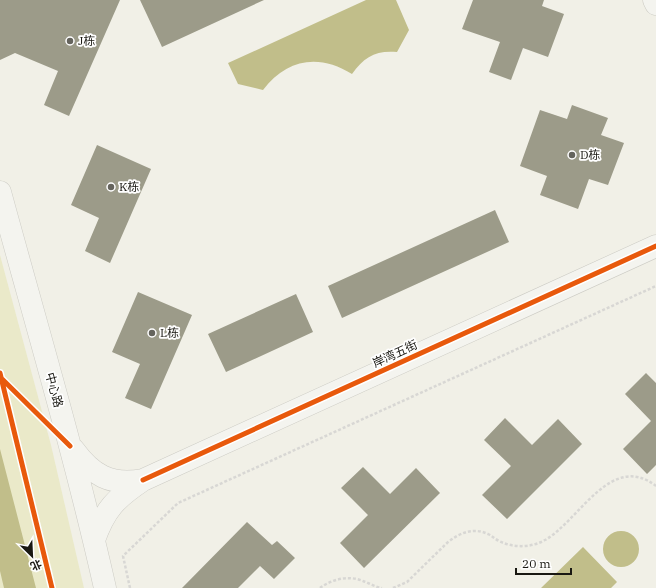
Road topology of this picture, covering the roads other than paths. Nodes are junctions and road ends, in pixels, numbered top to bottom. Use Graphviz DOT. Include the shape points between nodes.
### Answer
graph roads {
  1 [pos="654,0"];
  2 [pos="656,4"];
  3 [pos="0,192"];
  4 [pos="656,246"];
  5 [pos="70,446"];
  6 [pos="143,480"];
  7 [pos="94,540"];
  8 [pos="105,588"];
  1 -- 2 [label="main road"];
  3 -- 5 [label="main road, 中心路"];
  4 -- 6 [label="main road, 岸湾五街"];
  5 -- 6 [label="main road" via="94,472 108,480 129,483"];
  5 -- 7 [label="main road, 中心路"];
  6 -- 7 [label="main road" via="122,494 114,503 105,515"];
  7 -- 8 [label="main road, 中心路"];
}
